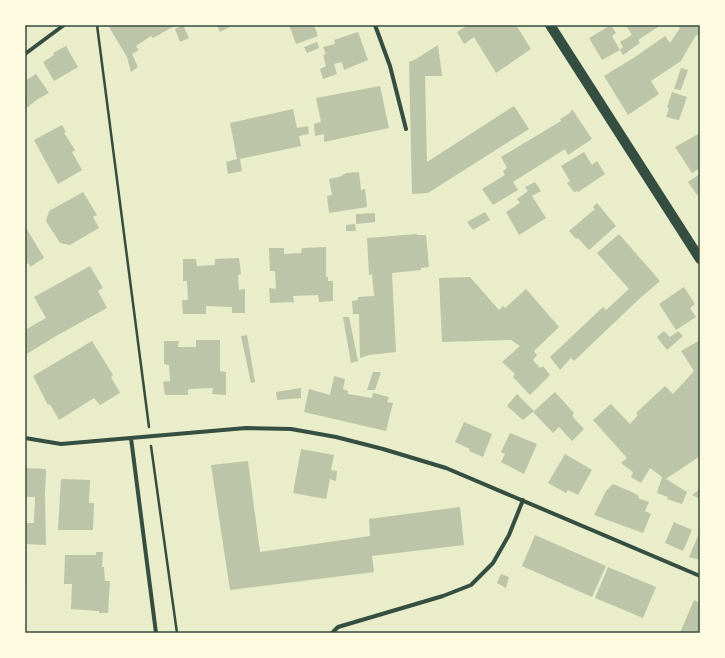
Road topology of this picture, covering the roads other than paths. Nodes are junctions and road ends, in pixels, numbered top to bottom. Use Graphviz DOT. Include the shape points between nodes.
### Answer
graph roads {
  1 [pos="64,25"];
  2 [pos="375,25"];
  3 [pos="550,25"];
  4 [pos="25,54"];
  5 [pos="406,129"];
  6 [pos="700,259"];
  7 [pos="25,438"];
  8 [pos="131,438"];
  9 [pos="523,500"];
  10 [pos="700,576"];
  11 [pos="156,633"];
  12 [pos="332,633"];
  1 -- 4 [label="street"];
  2 -- 5 [label="street" via="390,66"];
  3 -- 6 [label="main road"];
  7 -- 8 [label="street" via="61,444"];
  8 -- 9 [label="street" via="246,428 291,429 383,449 446,468"];
  8 -- 11 [label="street"];
  9 -- 10 [label="street"];
  9 -- 12 [label="street" via="509,535 493,563 471,585 443,596 338,627"];
}
